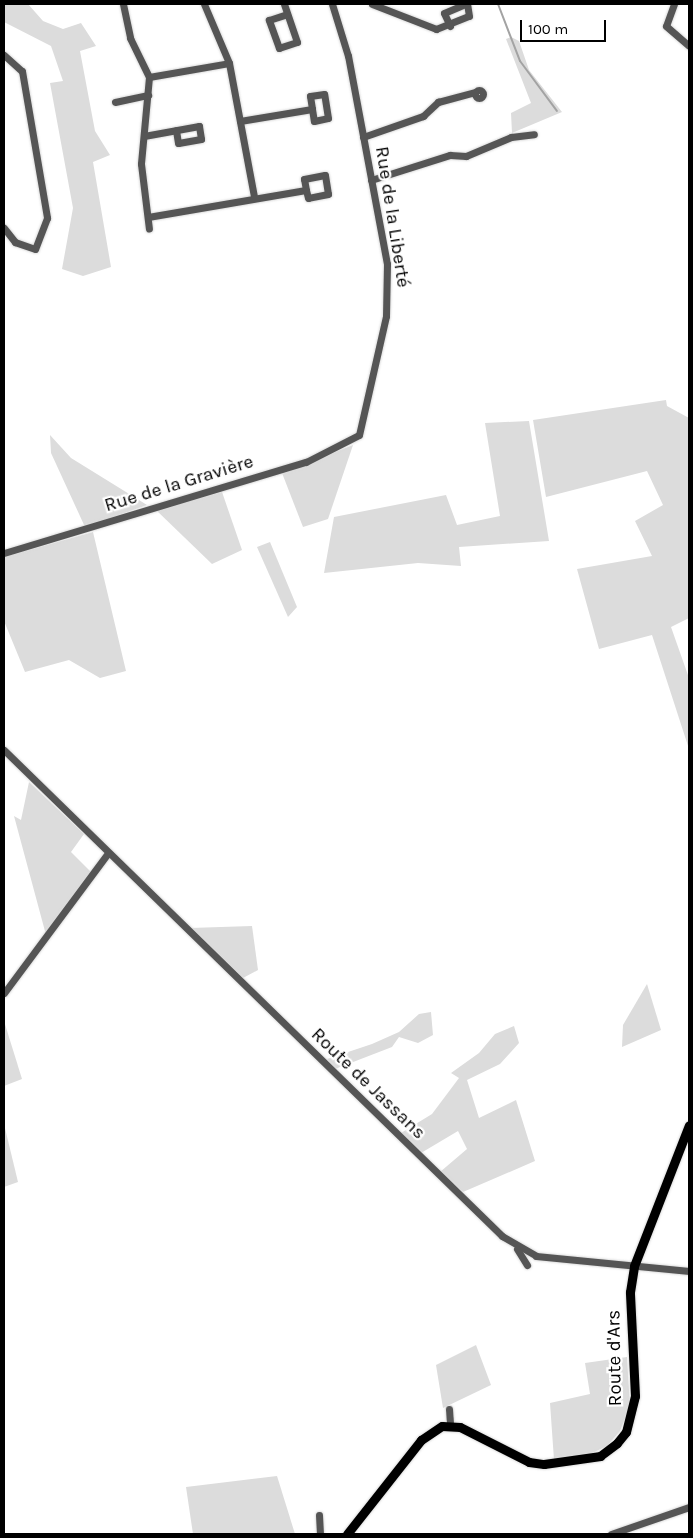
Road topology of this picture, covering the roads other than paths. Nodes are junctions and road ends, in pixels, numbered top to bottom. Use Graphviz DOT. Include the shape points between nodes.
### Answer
graph roads {
  1 [pos="123,4"];
  2 [pos="204,4"];
  3 [pos="284,4"];
  4 [pos="372,4"];
  5 [pos="466,4"];
  6 [pos="674,4"];
  7 [pos="333,5"];
  8 [pos="288,14"];
  9 [pos="450,26"];
  10 [pos="689,46"];
  11 [pos="4,55"];
  12 [pos="228,63"];
  13 [pos="149,77"];
  14 [pos="475,92"];
  15 [pos="148,95"];
  16 [pos="115,102"];
  17 [pos="312,109"];
  18 [pos="240,121"];
  19 [pos="176,130"];
  20 [pos="534,134"];
  21 [pos="144,136"];
  22 [pos="364,137"];
  23 [pos="371,180"];
  24 [pos="306,190"];
  25 [pos="254,197"];
  26 [pos="148,217"];
  27 [pos="4,228"];
  28 [pos="149,228"];
  29 [pos="359,435"];
  30 [pos="4,553"];
  31 [pos="4,750"];
  32 [pos="111,855"];
  33 [pos="4,993"];
  34 [pos="689,1125"];
  35 [pos="514,1245"];
  36 [pos="527,1265"];
  37 [pos="634,1266"];
  38 [pos="689,1271"];
  39 [pos="449,1409"];
  40 [pos="450,1425"];
  41 [pos="689,1507"];
  42 [pos="318,1516"];
  43 [pos="320,1534"];
  44 [pos="347,1534"];
  45 [pos="611,1534"];
  1 -- 13 [label="street" via="130,38"];
  2 -- 12 [label="street"];
  3 -- 8 [label="street"];
  4 -- 9 [label="street" via="436,29"];
  5 -- 9 [label="street" via="469,16"];
  5 -- 9 [label="street" via="444,13"];
  6 -- 10 [label="street" via="666,26"];
  7 -- 22 [label="street, Rue de la Liberté"];
  8 -- 8 [label="street" via="297,42 279,48 269,20"];
  11 -- 27 [label="street" via="22,71 48,218 35,249 15,242"];
  12 -- 13 [label="street"];
  12 -- 18 [label="street"];
  13 -- 15 [label="street"];
  14 -- 22 [label="street" via="438,102 422,116"];
  15 -- 16 [label="street"];
  15 -- 21 [label="street"];
  17 -- 18 [label="street"];
  18 -- 25 [label="street"];
  19 -- 21 [label="street"];
  20 -- 23 [label="street" via="511,137 466,156 450,155"];
  21 -- 26 [label="street" via="141,177"];
  22 -- 23 [label="street, Rue de la Liberté"];
  23 -- 29 [label="street, Rue de la Liberté" via="389,294"];
  24 -- 25 [label="street"];
  25 -- 26 [label="street"];
  26 -- 28 [label="street"];
  29 -- 30 [label="street, Rue de la Gravière" via="297,465"];
  31 -- 32 [label="street, Route de Jassans"];
  32 -- 33 [label="street"];
  32 -- 35 [label="street, Route de Jassans"];
  34 -- 37 [label="main road, Route d'Ars"];
  35 -- 36 [label="street"];
  35 -- 37 [label="street, Route de Jassans" via="536,1256"];
  37 -- 38 [label="street, Route de Jassans"];
  37 -- 40 [label="main road, Route d'Ars" via="630,1292 635,1396 626,1432 617,1443 600,1456 544,1464 529,1462"];
  39 -- 40 [label="street"];
  40 -- 44 [label="main road" via="421,1440"];
  41 -- 45 [label="street"];
  42 -- 43 [label="street"];
}
